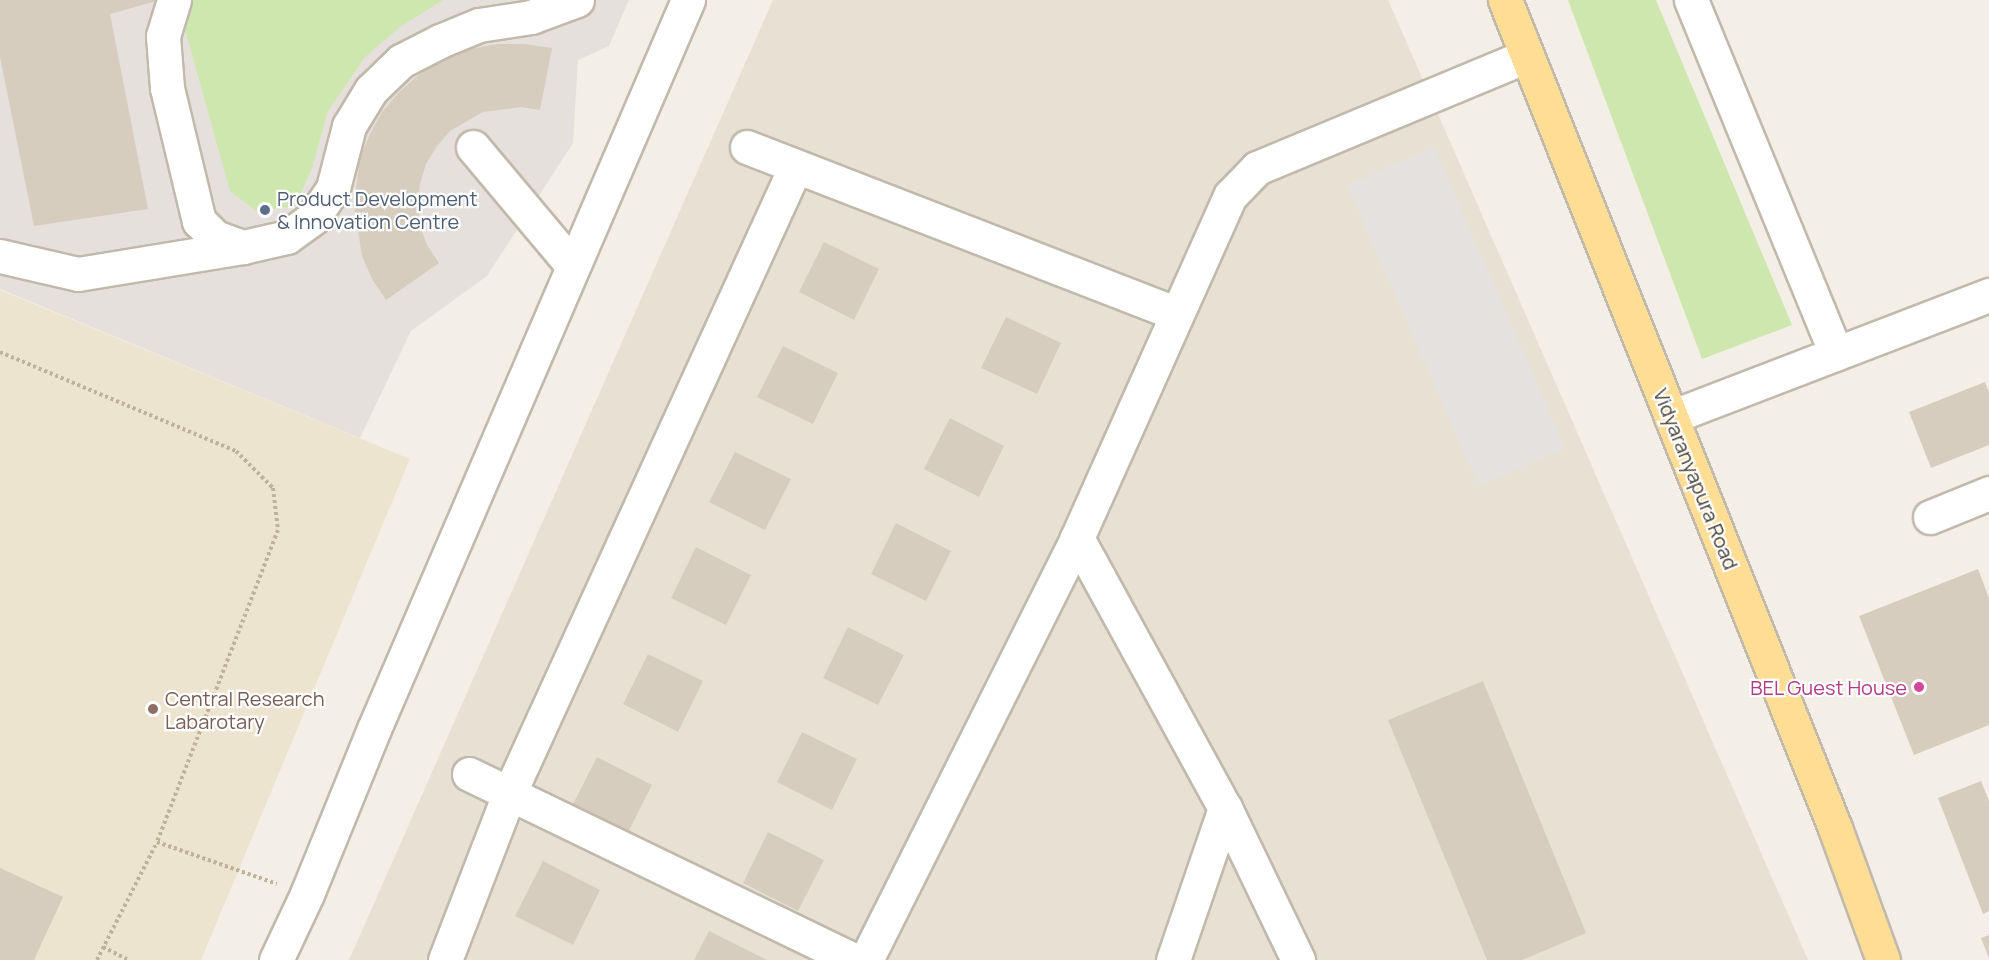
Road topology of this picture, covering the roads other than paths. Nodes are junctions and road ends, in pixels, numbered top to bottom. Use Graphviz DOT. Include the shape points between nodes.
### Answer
graph roads {
  1 [pos="174,0"];
  2 [pos="577,0"];
  3 [pos="688,0"];
  4 [pos="1505,0"];
  5 [pos="1691,0"];
  6 [pos="1526,56"];
  7 [pos="473,147"];
  8 [pos="747,147"];
  9 [pos="795,168"];
  10 [pos="243,247"];
  11 [pos="0,256"];
  12 [pos="572,265"];
  13 [pos="1989,295"];
  14 [pos="1176,313"];
  15 [pos="1836,353"];
  16 [pos="1671,417"];
  17 [pos="1989,493"];
  18 [pos="1930,517"];
  19 [pos="1077,538"];
  20 [pos="469,774"];
  21 [pos="509,794"];
  22 [pos="1225,808"];
  23 [pos="276,960"];
  24 [pos="445,960"];
  25 [pos="854,960"];
  26 [pos="866,960"];
  27 [pos="1173,960"];
  28 [pos="1298,960"];
  29 [pos="1883,960"];
  1 -- 10 [label="street" via="163,36 167,88 199,221 215,237"];
  2 -- 10 [label="street" via="531,17 479,25 371,90 349,126 333,188 313,218 287,237"];
  3 -- 12 [label="street"];
  4 -- 6 [label="main road, Vidyaranyapura Road"];
  5 -- 15 [label="street"];
  6 -- 14 [label="street" via="1257,168 1230,196"];
  6 -- 16 [label="main road, Vidyaranyapura Road"];
  7 -- 12 [label="street"];
  8 -- 9 [label="street"];
  9 -- 14 [label="street"];
  9 -- 21 [label="street"];
  10 -- 11 [label="street" via="78,274"];
  12 -- 23 [label="street"];
  13 -- 15 [label="street"];
  14 -- 19 [label="street"];
  15 -- 16 [label="street"];
  16 -- 29 [label="main road, Vidyaranyapura Road" via="1835,828"];
  17 -- 18 [label="street"];
  19 -- 22 [label="street"];
  19 -- 26 [label="street"];
  20 -- 21 [label="street"];
  21 -- 24 [label="street"];
  21 -- 25 [label="street"];
  22 -- 27 [label="street"];
  22 -- 28 [label="street"];
}
